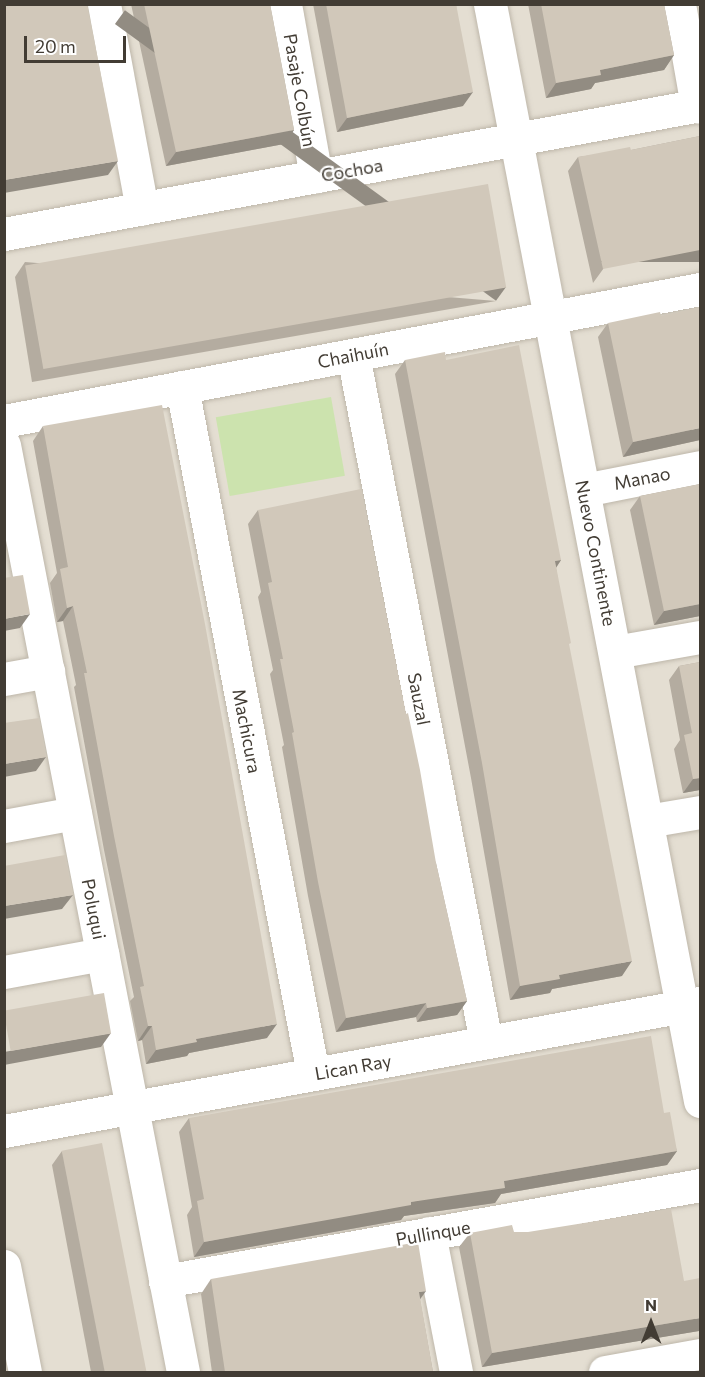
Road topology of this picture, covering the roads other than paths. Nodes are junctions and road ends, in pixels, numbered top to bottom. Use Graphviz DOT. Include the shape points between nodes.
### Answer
graph roads {
  1 [pos="104,4"];
  2 [pos="285,4"];
  3 [pos="490,4"];
  4 [pos="679,4"];
  5 [pos="699,105"];
  6 [pos="517,139"];
  7 [pos="316,176"];
  8 [pos="142,209"];
  9 [pos="4,234"];
  10 [pos="700,289"];
  11 [pos="551,318"];
  12 [pos="352,355"];
  13 [pos="182,387"];
  14 [pos="4,421"];
  15 [pos="4,445"];
  16 [pos="700,467"];
  17 [pos="584,490"];
  18 [pos="13,535"];
  19 [pos="700,637"];
  20 [pos="615,652"];
  21 [pos="48,671"];
  22 [pos="4,679"];
  23 [pos="700,812"];
  24 [pos="75,813"];
  25 [pos="647,821"];
  26 [pos="4,826"];
  27 [pos="102,954"];
  28 [pos="4,972"];
  29 [pos="692,1005"];
  30 [pos="486,1042"];
  31 [pos="313,1074"];
  32 [pos="700,1101"];
  33 [pos="132,1107"];
  34 [pos="4,1131"];
  35 [pos="700,1185"];
  36 [pos="429,1233"];
  37 [pos="4,1266"];
  38 [pos="165,1281"];
  39 [pos="700,1355"];
  40 [pos="25,1372"];
  41 [pos="183,1372"];
  42 [pos="456,1372"];
  43 [pos="604,1372"];
  1 -- 8 [label="street"];
  2 -- 7 [label="street, Pasaje Colbún"];
  3 -- 6 [label="street, Nuevo Continente"];
  4 -- 5 [label="street"];
  5 -- 6 [label="street, Cochoa"];
  6 -- 7 [label="street, Cochoa"];
  6 -- 11 [label="street, Nuevo Continente"];
  7 -- 8 [label="street, Cochoa"];
  8 -- 9 [label="street, Cochoa"];
  10 -- 11 [label="street, Chaihuín"];
  11 -- 12 [label="street, Chaihuín"];
  11 -- 17 [label="street, Nuevo Continente"];
  12 -- 13 [label="street, Chaihuín"];
  12 -- 30 [label="street, Sauzal"];
  13 -- 14 [label="street, Chaihuín"];
  13 -- 31 [label="street, Machicura"];
  15 -- 18 [label="street, Poluqui"];
  16 -- 17 [label="street, Manao"];
  17 -- 20 [label="street, Nuevo Continente"];
  18 -- 21 [label="street, Poluqui"];
  19 -- 20 [label="street"];
  20 -- 25 [label="street, Nuevo Continente"];
  21 -- 22 [label="street"];
  21 -- 24 [label="street, Poluqui"];
  23 -- 25 [label="street"];
  24 -- 26 [label="street"];
  24 -- 27 [label="street, Poluqui"];
  25 -- 29 [label="street, Nuevo Continente"];
  27 -- 28 [label="street"];
  27 -- 33 [label="street, Poluqui"];
  29 -- 30 [label="street, Lican Ray"];
  29 -- 32 [label="street, Nuevo Continente"];
  30 -- 31 [label="street, Lican Ray"];
  31 -- 33 [label="street, Lican Ray"];
  33 -- 34 [label="street, Lican Ray"];
  33 -- 38 [label="street, Poluqui"];
  35 -- 36 [label="street, Pullinque"];
  36 -- 38 [label="street, Pullinque"];
  36 -- 42 [label="street"];
  37 -- 40 [label="street"];
  38 -- 41 [label="street, Poluqui"];
  39 -- 43 [label="street"];
}
